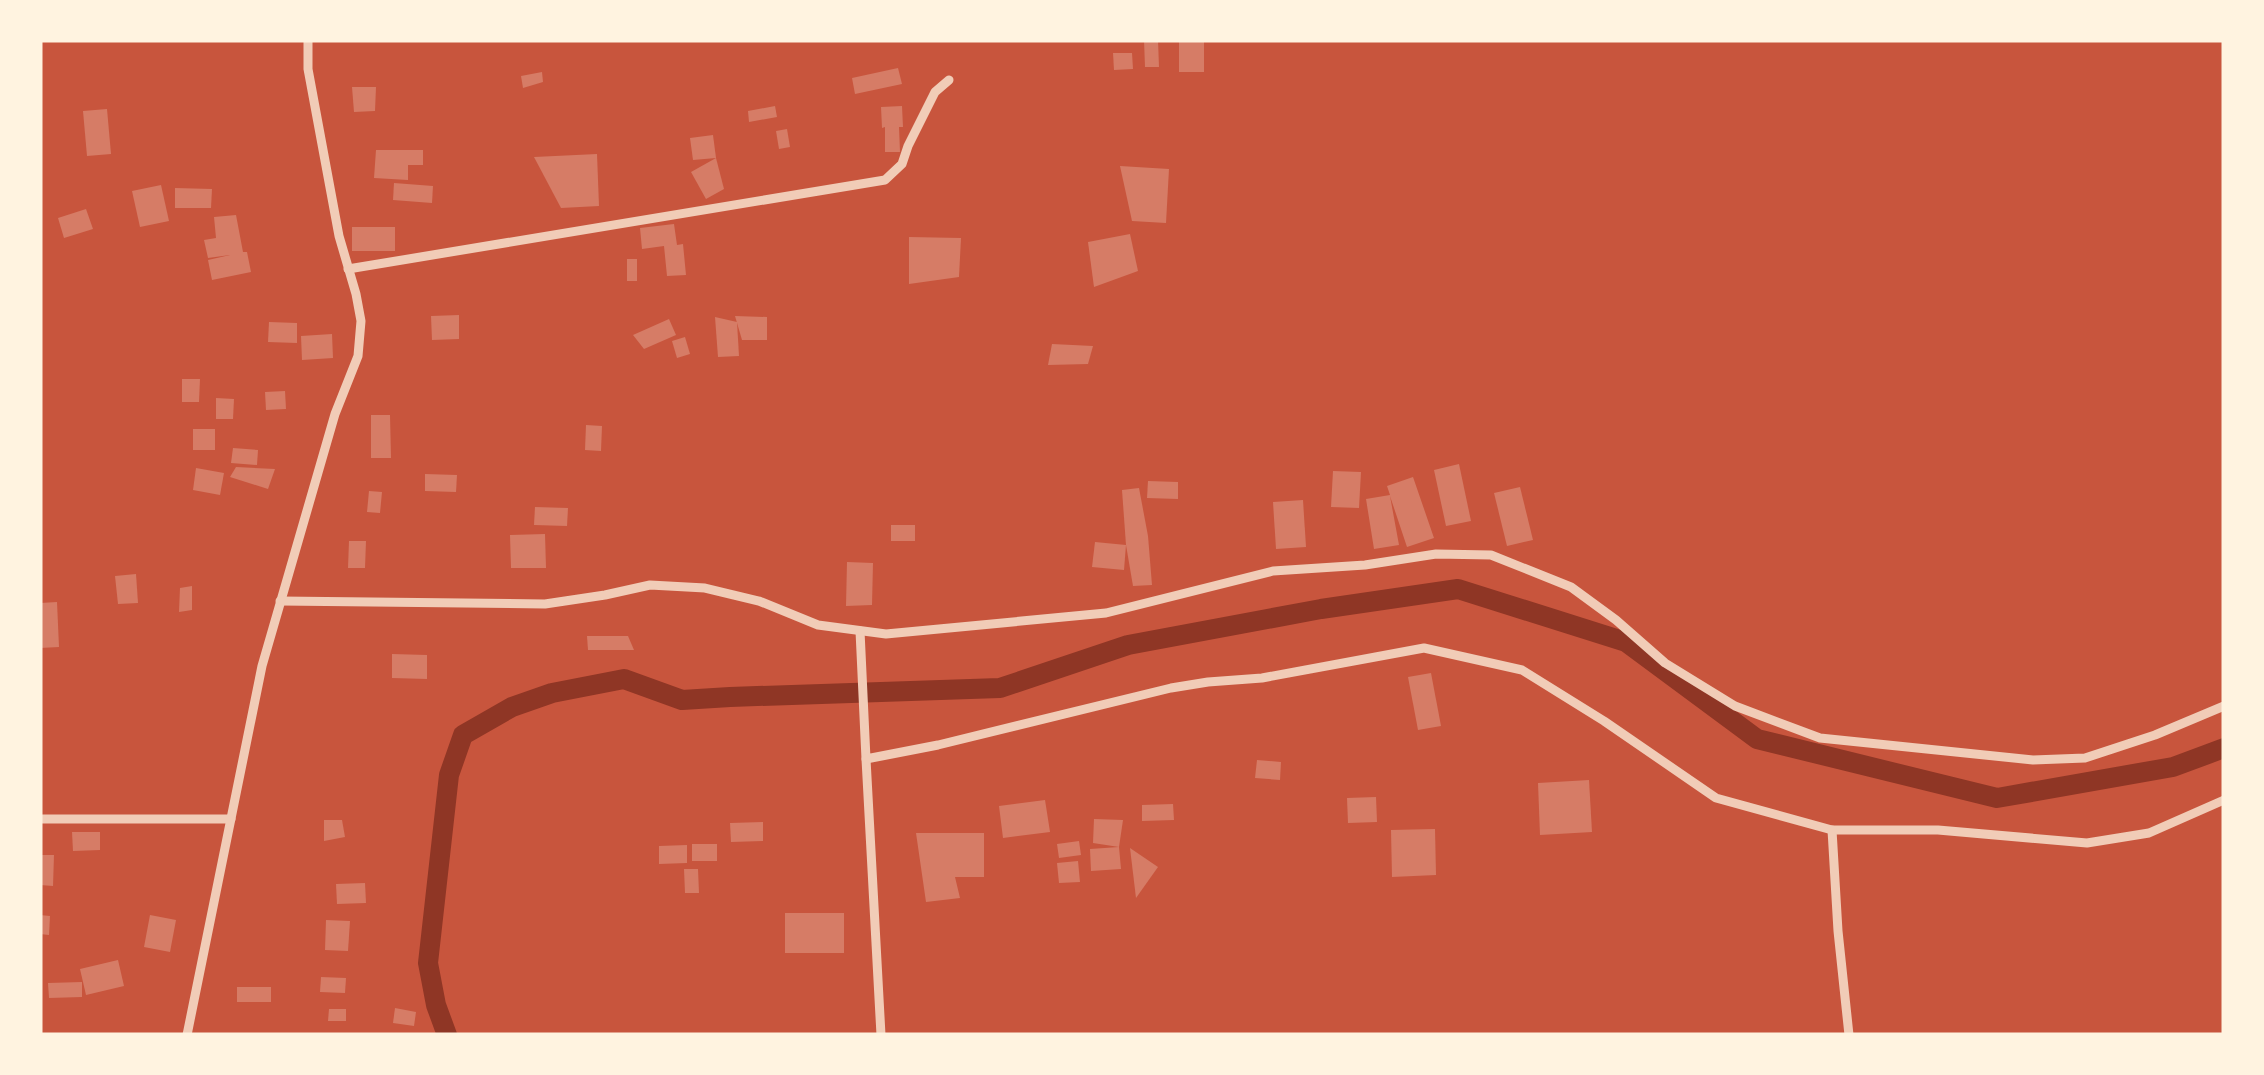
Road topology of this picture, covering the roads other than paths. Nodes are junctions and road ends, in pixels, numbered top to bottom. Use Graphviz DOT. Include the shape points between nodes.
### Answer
graph roads {
  1 [pos="308,40"];
  2 [pos="950,80"];
  3 [pos="348,269"];
  4 [pos="280,601"];
  5 [pos="860,631"];
  6 [pos="2224,706"];
  7 [pos="866,758"];
  8 [pos="2224,800"];
  9 [pos="40,819"];
  10 [pos="231,819"];
  11 [pos="1832,830"];
  12 [pos="187,1035"];
  13 [pos="881,1035"];
  14 [pos="1849,1035"];
  1 -- 3 [label="street"];
  2 -- 3 [label="street" via="935,92 902,164 885,180"];
  3 -- 4 [label="street" via="361,322 358,356"];
  4 -- 5 [label="street" via="545,604 650,585 705,588 818,625"];
  4 -- 10 [label="street"];
  5 -- 6 [label="street" via="945,630 1106,613 1273,570 1491,555 1571,587 1665,663 1734,706 1820,738 2034,760 2085,758"];
  5 -- 7 [label="street"];
  7 -- 11 [label="street" via="1172,688 1424,648 1522,670 1716,798"];
  7 -- 13 [label="street"];
  8 -- 11 [label="street" via="2149,833 2088,842"];
  9 -- 10 [label="street"];
  10 -- 12 [label="street"];
  11 -- 14 [label="street"];
}
